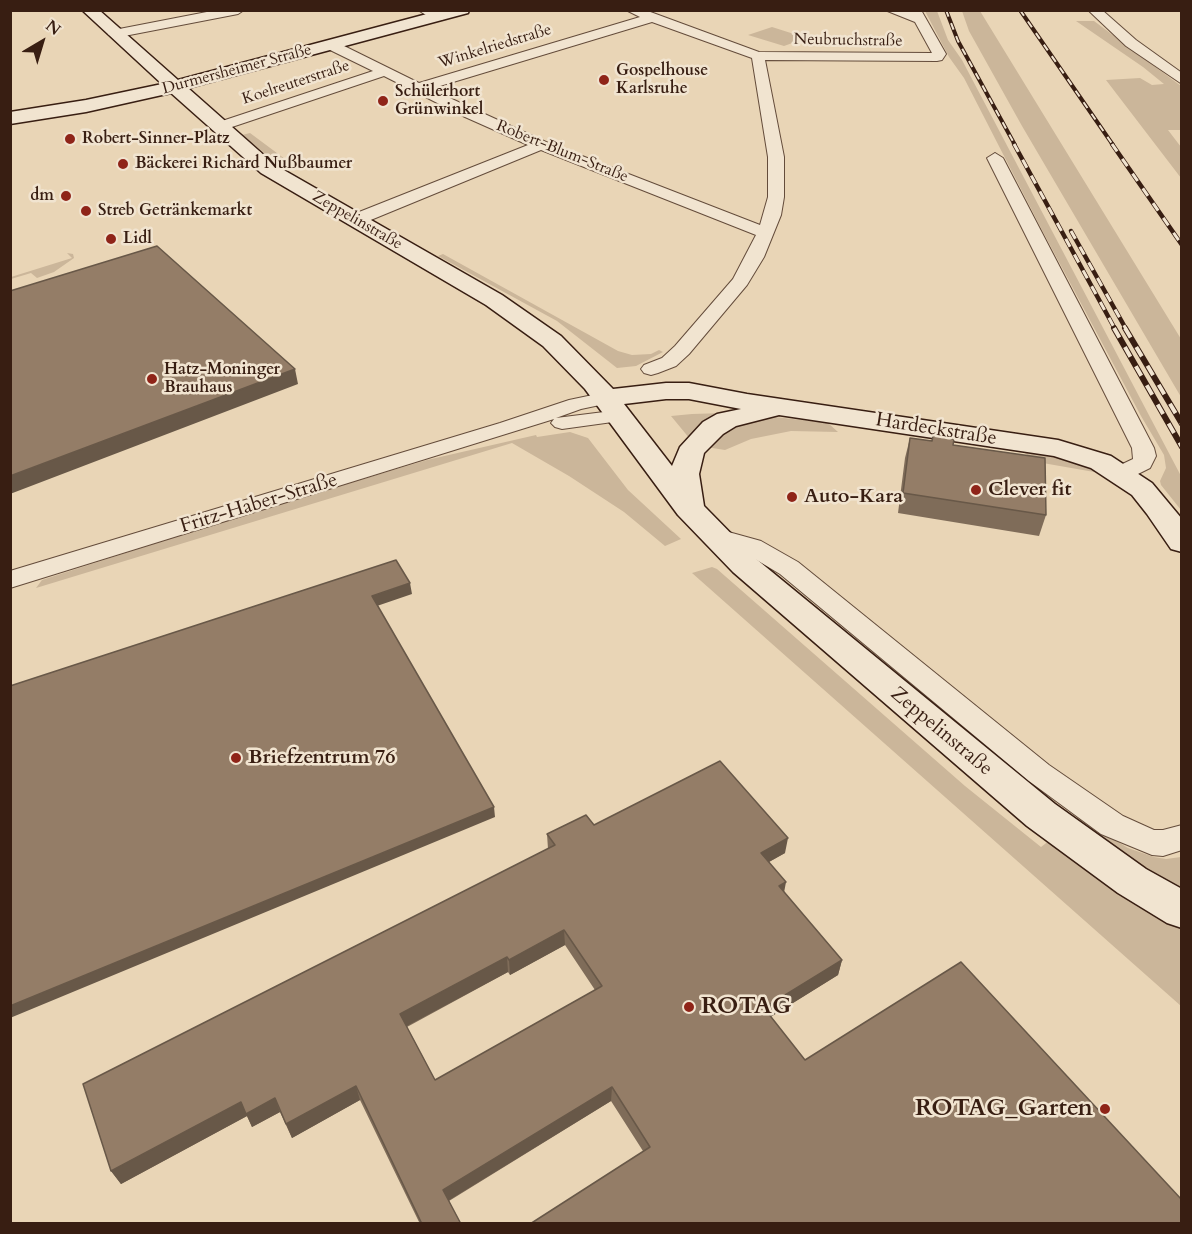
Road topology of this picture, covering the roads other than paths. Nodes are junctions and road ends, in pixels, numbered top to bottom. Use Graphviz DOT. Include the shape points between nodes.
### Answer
graph roads {
  1 [pos="89,10"];
  2 [pos="238,10"];
  3 [pos="462,10"];
  4 [pos="632,10"];
  5 [pos="891,10"];
  6 [pos="1094,10"];
  7 [pos="431,14"];
  8 [pos="675,14"];
  9 [pos="917,15"];
  10 [pos="654,19"];
  11 [pos="114,34"];
  12 [pos="331,45"];
  13 [pos="758,56"];
  14 [pos="384,72"];
  15 [pos="1182,80"];
  16 [pos="173,87"];
  17 [pos="417,88"];
  18 [pos="10,118"];
  19 [pos="218,127"];
  20 [pos="541,145"];
  21 [pos="995,158"];
  22 [pos="355,220"];
  23 [pos="765,233"];
  24 [pos="651,369"];
  25 [pos="614,407"];
  26 [pos="792,408"];
  27 [pos="1122,473"];
  28 [pos="689,508"];
  29 [pos="714,536"];
  30 [pos="1182,542"];
  31 [pos="10,580"];
  32 [pos="1182,837"];
  33 [pos="1182,910"];
  1 -- 11 [label="street, Zeppelinstraße"];
  2 -- 11 [label="street"];
  3 -- 7 [label="street, Durmersheimer Straße"];
  4 -- 10 [label="street, Neubruchstraße"];
  5 -- 9 [label="street"];
  6 -- 15 [label="street"];
  7 -- 12 [label="street, Durmersheimer Straße"];
  8 -- 10 [label="street, Winkelriedstraße"];
  9 -- 13 [label="street, Neubruchstraße" via="938,57"];
  10 -- 13 [label="street, Neubruchstraße"];
  10 -- 17 [label="street, Winkelriedstraße"];
  11 -- 16 [label="street, Zeppelinstraße"];
  12 -- 14 [label="street, Robert-Blum-Straße"];
  12 -- 16 [label="street, Durmersheimer Straße"];
  13 -- 23 [label="street" via="777,167 774,206"];
  14 -- 17 [label="street, Robert-Blum-Straße"];
  14 -- 19 [label="street, Koelreuterstraße"];
  16 -- 18 [label="street, Durmersheimer Straße" via="63,111"];
  16 -- 19 [label="street, Zeppelinstraße"];
  17 -- 20 [label="street, Robert-Blum-Straße"];
  19 -- 22 [label="street, Zeppelinstraße" via="268,169"];
  20 -- 22 [label="street"];
  20 -- 23 [label="street, Robert-Blum-Straße"];
  21 -- 27 [label="street" via="1143,448 1142,463"];
  22 -- 25 [label="street, Zeppelinstraße" via="527,322 578,366"];
  23 -- 24 [label="street" via="741,281 710,318 669,362"];
  25 -- 26 [label="street, Hardeckstraße" via="747,402"];
  25 -- 28 [label="street, Zeppelinstraße"];
  25 -- 31 [label="street, Fritz-Haber-Straße" via="508,428"];
  26 -- 27 [label="street, Hardeckstraße" via="1058,448"];
  26 -- 28 [label="street" via="746,414 727,420 704,435 690,453 685,474"];
  27 -- 30 [label="street, Hardeckstraße" via="1148,495"];
  28 -- 29 [label="street, Zeppelinstraße"];
  29 -- 32 [label="street, Zeppelinstraße" via="763,551 797,574 1039,773 1113,825 1152,842"];
  29 -- 33 [label="street, Zeppelinstraße" via="772,590 1041,815 1132,881"];
}
